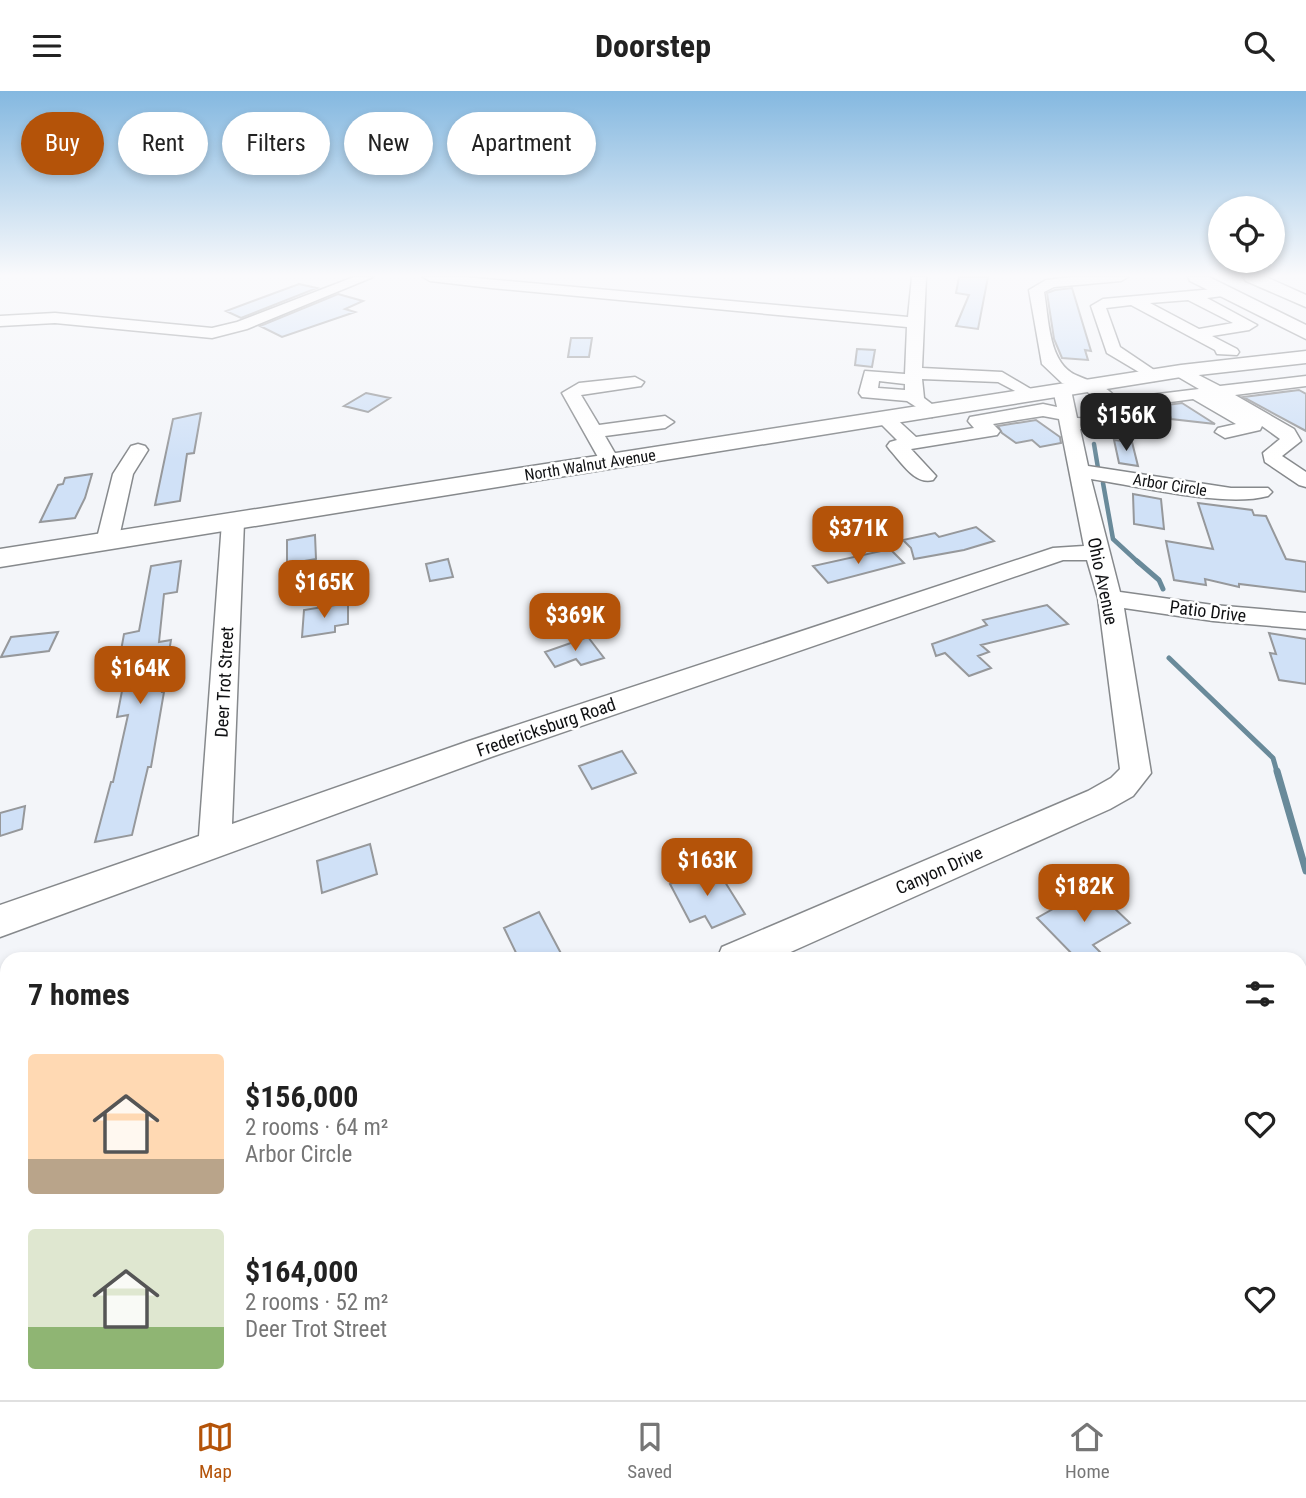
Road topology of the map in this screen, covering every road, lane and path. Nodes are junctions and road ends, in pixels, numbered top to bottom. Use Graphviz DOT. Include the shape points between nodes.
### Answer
graph roads {
  1 [pos="914,338"];
  2 [pos="1045,338"];
  3 [pos="1109,338"];
  4 [pos="1202,338"];
  5 [pos="1306,344"];
  6 [pos="1223,351"];
  7 [pos="1306,357"];
  8 [pos="1306,381"];
  9 [pos="635,382"];
  10 [pos="1179,383"];
  11 [pos="1152,384"];
  12 [pos="1091,386"];
  13 [pos="919,390"];
  14 [pos="1062,390"];
  15 [pos="1218,392"];
  16 [pos="1032,395"];
  17 [pos="984,411"];
  18 [pos="884,418"];
  19 [pos="1070,419"];
  20 [pos="664,422"];
  21 [pos="593,432"];
  22 [pos="1225,432"];
  23 [pos="912,443"];
  24 [pos="138,450"];
  25 [pos="610,462"];
  26 [pos="1080,471"];
  27 [pos="926,476"];
  28 [pos="1306,481"];
  29 [pos="1261,492"];
  30 [pos="233,521"];
  31 [pos="107,542"];
  32 [pos="1097,553"];
  33 [pos="0,558"];
  34 [pos="1110,598"];
  35 [pos="1306,621"];
  36 [pos="1136,773"];
  37 [pos="215,842"];
  38 [pos="0,921"];
  39 [pos="751,952"];
  1 -- 13 [label="street"];
  2 -- 12 [label="street" via="1050,364 1068,379"];
  3 -- 11 [label="street" via="1113,350"];
  4 -- 6 [label="street" via="1231,352"];
  5 -- 10 [label="main road, North Walnut Avenue" via="1238,356"];
  7 -- 10 [label="main road, North Walnut Avenue"];
  8 -- 15 [label="street"];
  9 -- 21 [label="street" via="579,388 571,393"];
  10 -- 11 [label="main road, North Walnut Avenue"];
  10 -- 15 [label="street"];
  10 -- 22 [label="street" via="1252,426"];
  11 -- 12 [label="main road, North Walnut Avenue"];
  12 -- 14 [label="main road, North Walnut Avenue"];
  12 -- 19 [label="street" via="1107,398 1109,425"];
  13 -- 16 [label="street" via="1002,377"];
  13 -- 17 [label="main road, North Walnut Avenue"];
  13 -- 18 [label="main road, North Walnut Avenue"];
  14 -- 16 [label="main road, North Walnut Avenue"];
  14 -- 19 [label="street, Ohio Avenue"];
  15 -- 28 [label="street" via="1290,436 1289,443 1272,458"];
  16 -- 17 [label="main road, North Walnut Avenue"];
  17 -- 19 [label="street" via="1043,410"];
  17 -- 23 [label="street" via="977,421 990,431"];
  18 -- 23 [label="street"];
  18 -- 25 [label="main road, North Walnut Avenue"];
  19 -- 26 [label="street, Ohio Avenue"];
  20 -- 21 [label="street"];
  21 -- 25 [label="street"];
  23 -- 27 [label="street" via="897,446"];
  24 -- 31 [label="street" via="123,474"];
  25 -- 30 [label="main road, North Walnut Avenue"];
  26 -- 29 [label="street, Arbor Circle" via="1231,494"];
  26 -- 32 [label="street, Ohio Avenue"];
  30 -- 31 [label="main road, North Walnut Avenue"];
  30 -- 37 [label="street, Deer Trot Street"];
  31 -- 33 [label="main road, North Walnut Avenue"];
  32 -- 34 [label="street, Ohio Avenue"];
  32 -- 37 [label="street, Fredericksburg Road" via="1061,554 972,583"];
  34 -- 35 [label="street, Patio Drive"];
  34 -- 36 [label="street, Ohio Avenue"];
  36 -- 39 [label="street, Canyon Drive" via="1098,800"];
  37 -- 38 [label="street, Fredericksburg Road"];
}
